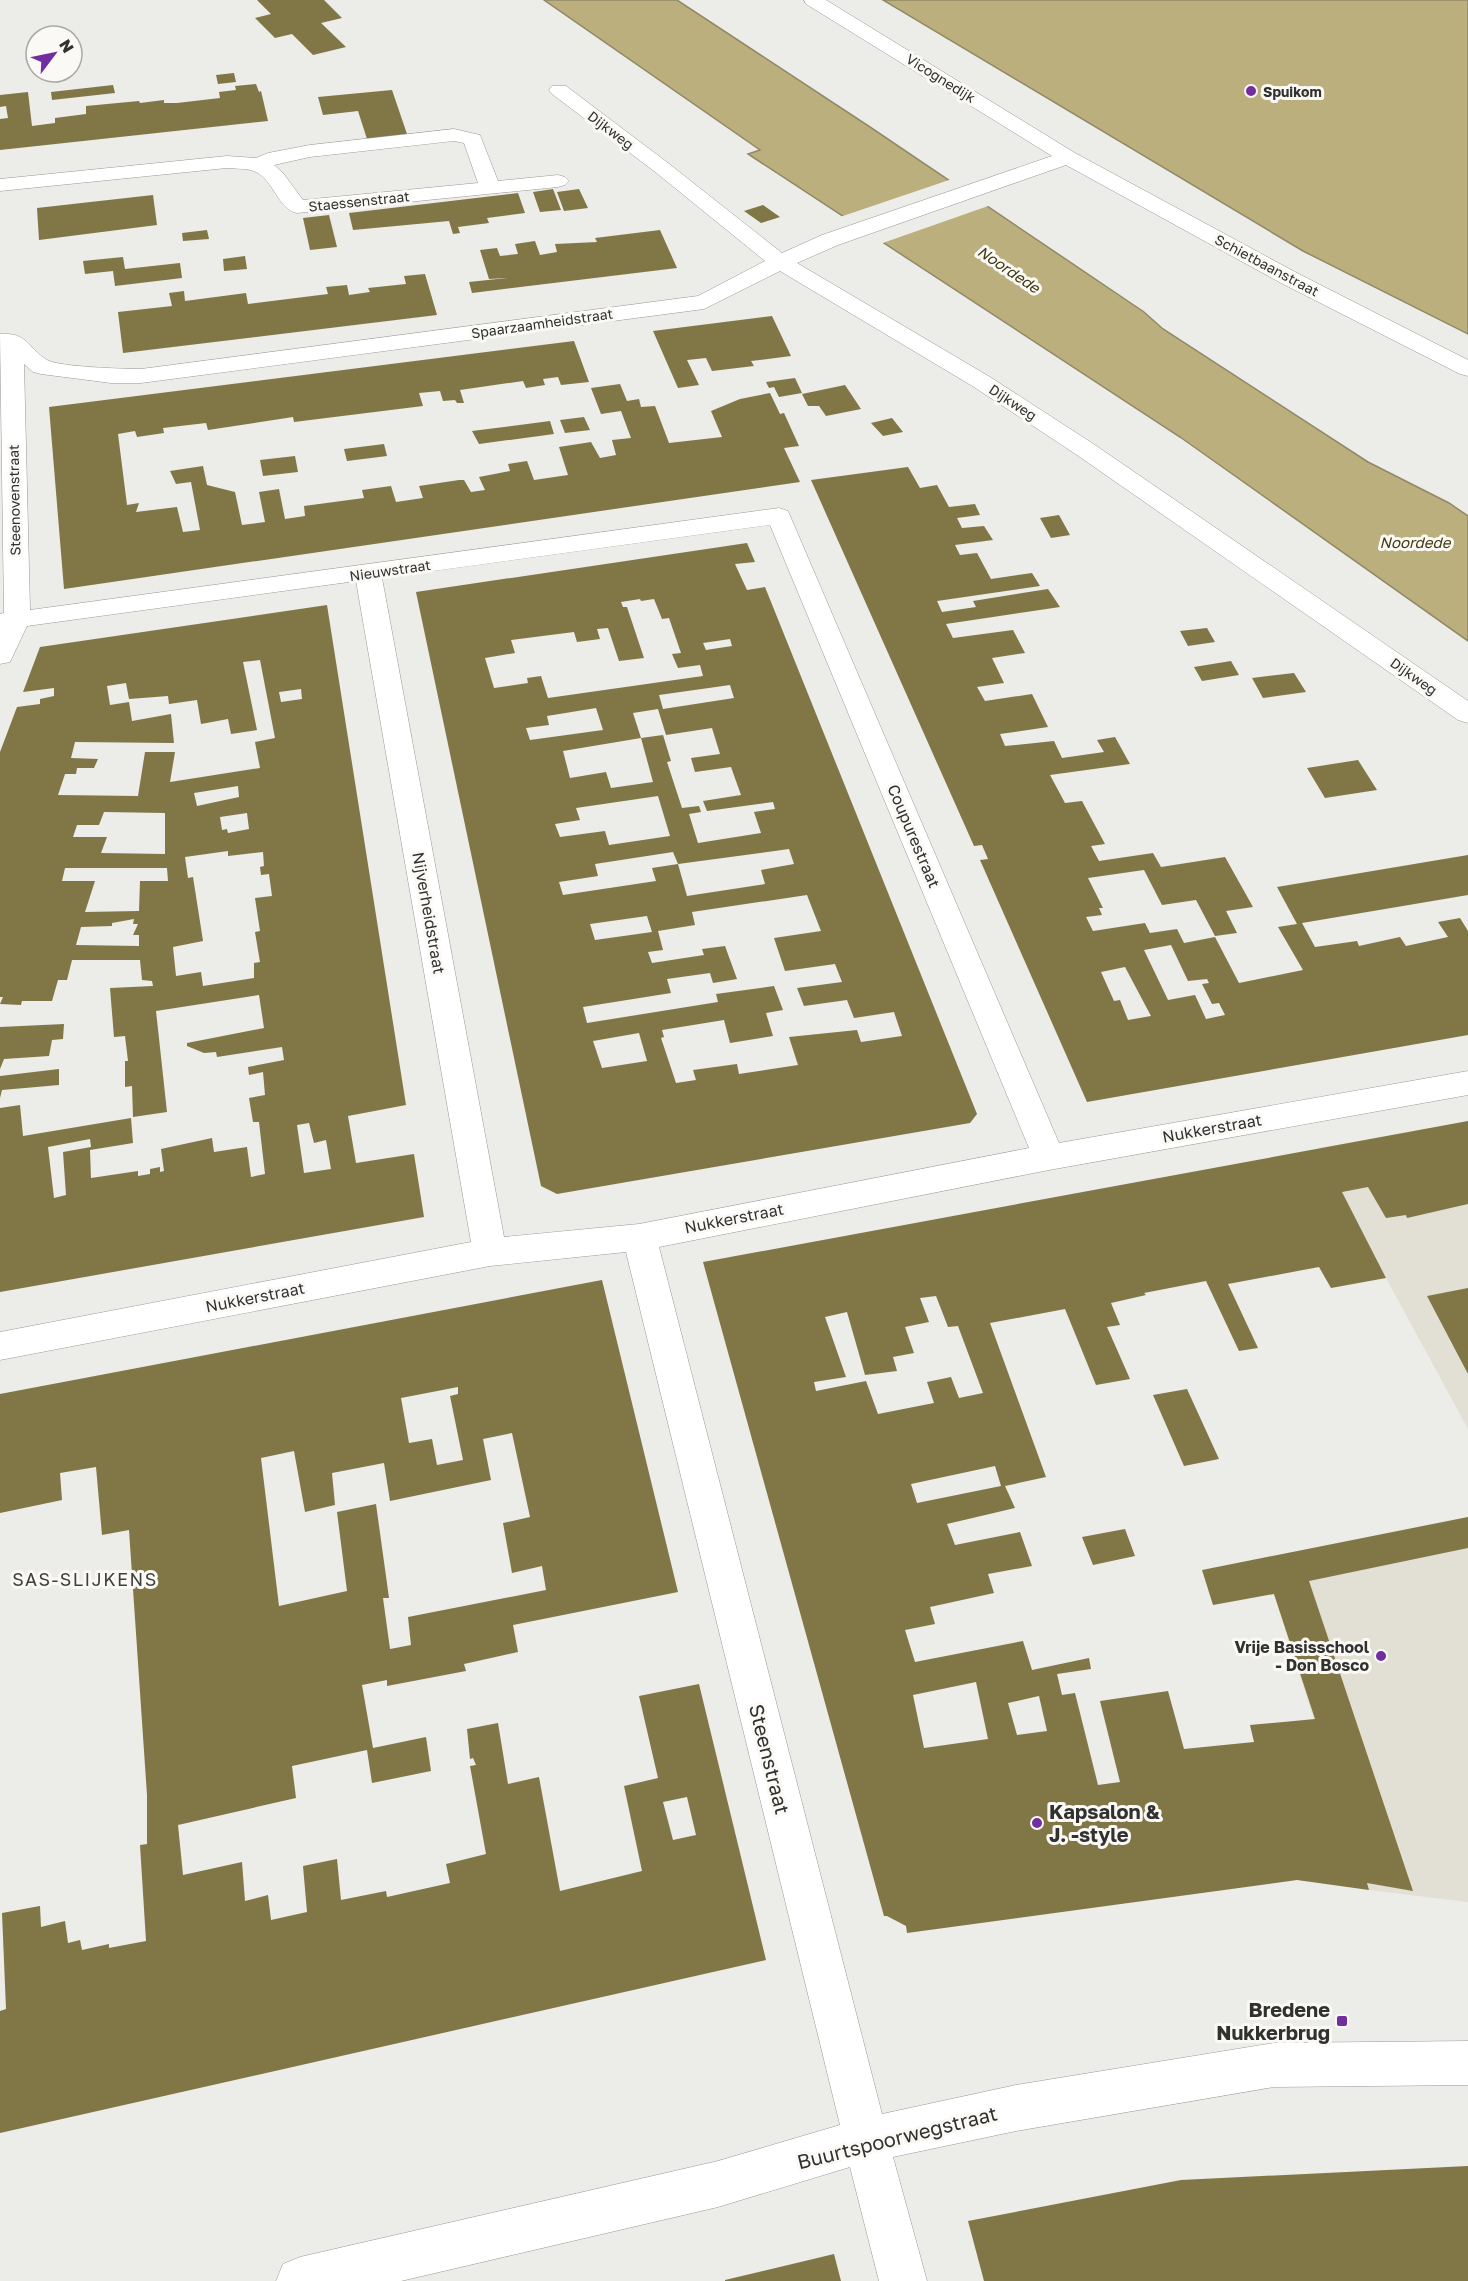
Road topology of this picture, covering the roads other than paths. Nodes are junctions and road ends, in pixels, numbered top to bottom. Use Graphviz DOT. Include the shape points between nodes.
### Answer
graph roads {
  1 [pos="813,0"];
  2 [pos="559,90"];
  3 [pos="1068,157"];
  4 [pos="259,165"];
  5 [pos="558,181"];
  6 [pos="0,185"];
  7 [pos="490,188"];
  8 [pos="780,262"];
  9 [pos="6,340"];
  10 [pos="1468,369"];
  11 [pos="779,516"];
  12 [pos="368,573"];
  13 [pos="8,621"];
  14 [pos="0,656"];
  15 [pos="1468,714"];
  16 [pos="1468,1083"];
  17 [pos="1049,1156"];
  18 [pos="639,1237"];
  19 [pos="490,1252"];
  20 [pos="0,1346"];
  21 [pos="1468,2063"];
  22 [pos="866,2140"];
  23 [pos="300,2281"];
  24 [pos="903,2281"];
  1 -- 3 [label="street, Vicognedijk"];
  2 -- 8 [label="street, Dijkweg"];
  3 -- 8 [label="street, Spaarzaamheidstraat" via="830,240"];
  3 -- 10 [label="street, Schietbaanstraat" via="1289,278"];
  4 -- 6 [label="street" via="227,162"];
  4 -- 7 [label="street, Staessenstraat" via="266,166 297,207"];
  4 -- 7 [label="street" via="275,157 310,151 454,135 473,139"];
  5 -- 7 [label="street, Staessenstraat"];
  8 -- 9 [label="street, Spaarzaamheidstraat" via="704,302 141,376 41,367"];
  8 -- 15 [label="street, Dijkweg" via="982,382 1086,450"];
  9 -- 13 [label="street, Steenovenstraat"];
  11 -- 12 [label="street, Nieuwstraat"];
  11 -- 17 [label="street, Coupurestraat"];
  12 -- 13 [label="street, Nieuwstraat"];
  12 -- 19 [label="street, Nijverheidstraat"];
  13 -- 14 [label="street, Steenovenstraat"];
  16 -- 17 [label="street, Nukkerstraat"];
  17 -- 18 [label="street, Nukkerstraat"];
  18 -- 19 [label="street, Nukkerstraat"];
  18 -- 22 [label="street, Steenstraat"];
  19 -- 20 [label="street, Nukkerstraat"];
  21 -- 22 [label="street, Buurtspoorwegstraat" via="1274,2065 1016,2108"];
  22 -- 23 [label="street, Buurtspoorwegstraat" via="718,2184"];
  22 -- 24 [label="street, Steenstraat"];
}
